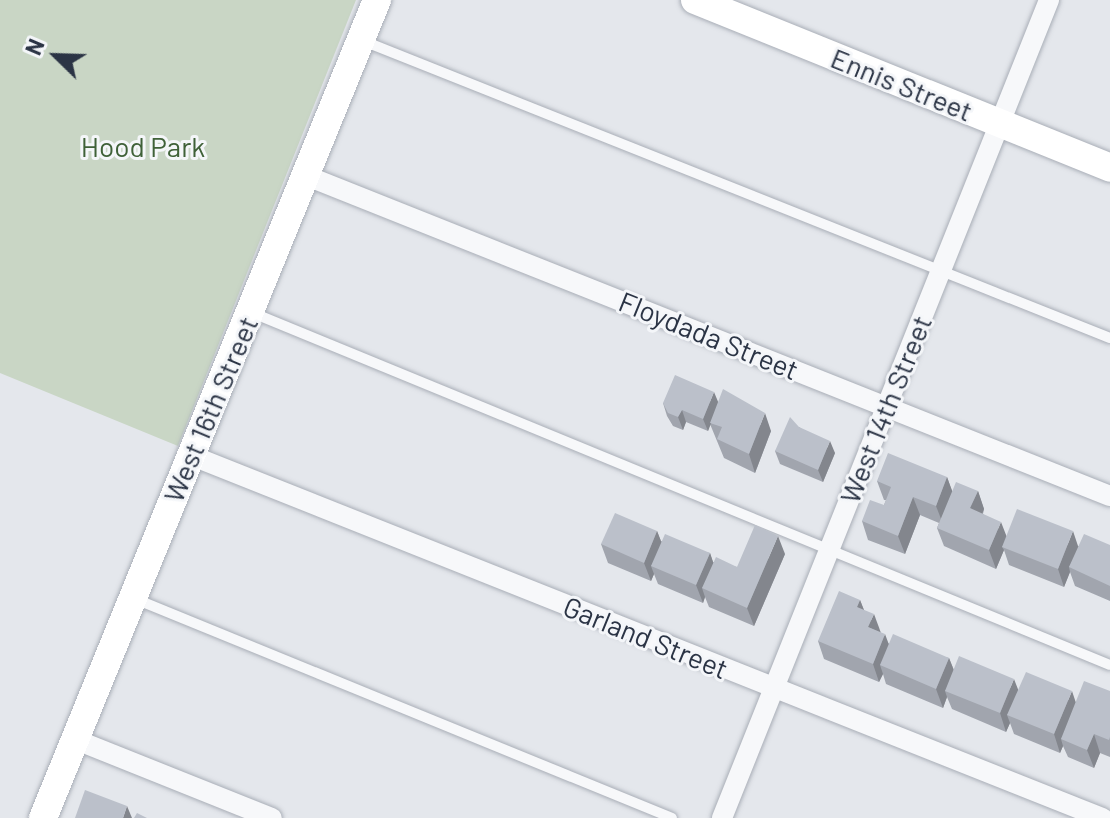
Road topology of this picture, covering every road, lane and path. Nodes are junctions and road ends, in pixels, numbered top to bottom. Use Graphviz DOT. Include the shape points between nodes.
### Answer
graph roads {
  1 [pos="377,0"];
  2 [pos="695,0"];
  3 [pos="1049,0"];
  4 [pos="361,40"];
  5 [pos="998,123"];
  6 [pos="1110,168"];
  7 [pos="307,176"];
  8 [pos="940,271"];
  9 [pos="250,312"];
  10 [pos="1110,338"];
  11 [pos="887,406"];
  12 [pos="190,455"];
  13 [pos="1110,496"];
  14 [pos="829,552"];
  15 [pos="132,597"];
  16 [pos="1110,665"];
  17 [pos="775,689"];
  18 [pos="74,739"];
  19 [pos="43,818"];
  20 [pos="272,818"];
  21 [pos="672,818"];
  22 [pos="722,818"];
  23 [pos="1102,818"];
  1 -- 4 [label="street, West 16th Street"];
  2 -- 5 [label="street, Ennis Street"];
  3 -- 5 [label="street, West 14th Street"];
  4 -- 7 [label="street, West 16th Street"];
  4 -- 8 [label="lane"];
  5 -- 6 [label="street, Ennis Street"];
  5 -- 8 [label="street, West 14th Street"];
  7 -- 9 [label="street, West 16th Street"];
  7 -- 11 [label="street, Floydada Street"];
  8 -- 10 [label="lane"];
  8 -- 11 [label="street, West 14th Street"];
  9 -- 12 [label="street, West 16th Street"];
  9 -- 14 [label="lane"];
  11 -- 13 [label="street, Floydada Street"];
  11 -- 14 [label="street, West 14th Street"];
  12 -- 15 [label="street, West 16th Street"];
  12 -- 17 [label="street, Garland Street"];
  14 -- 16 [label="lane"];
  14 -- 17 [label="street, West 14th Street"];
  15 -- 18 [label="street, West 16th Street"];
  15 -- 21 [label="lane"];
  17 -- 22 [label="street, West 14th Street"];
  17 -- 23 [label="street, Garland Street"];
  18 -- 19 [label="street, West 16th Street"];
  18 -- 20 [label="street"];
}
